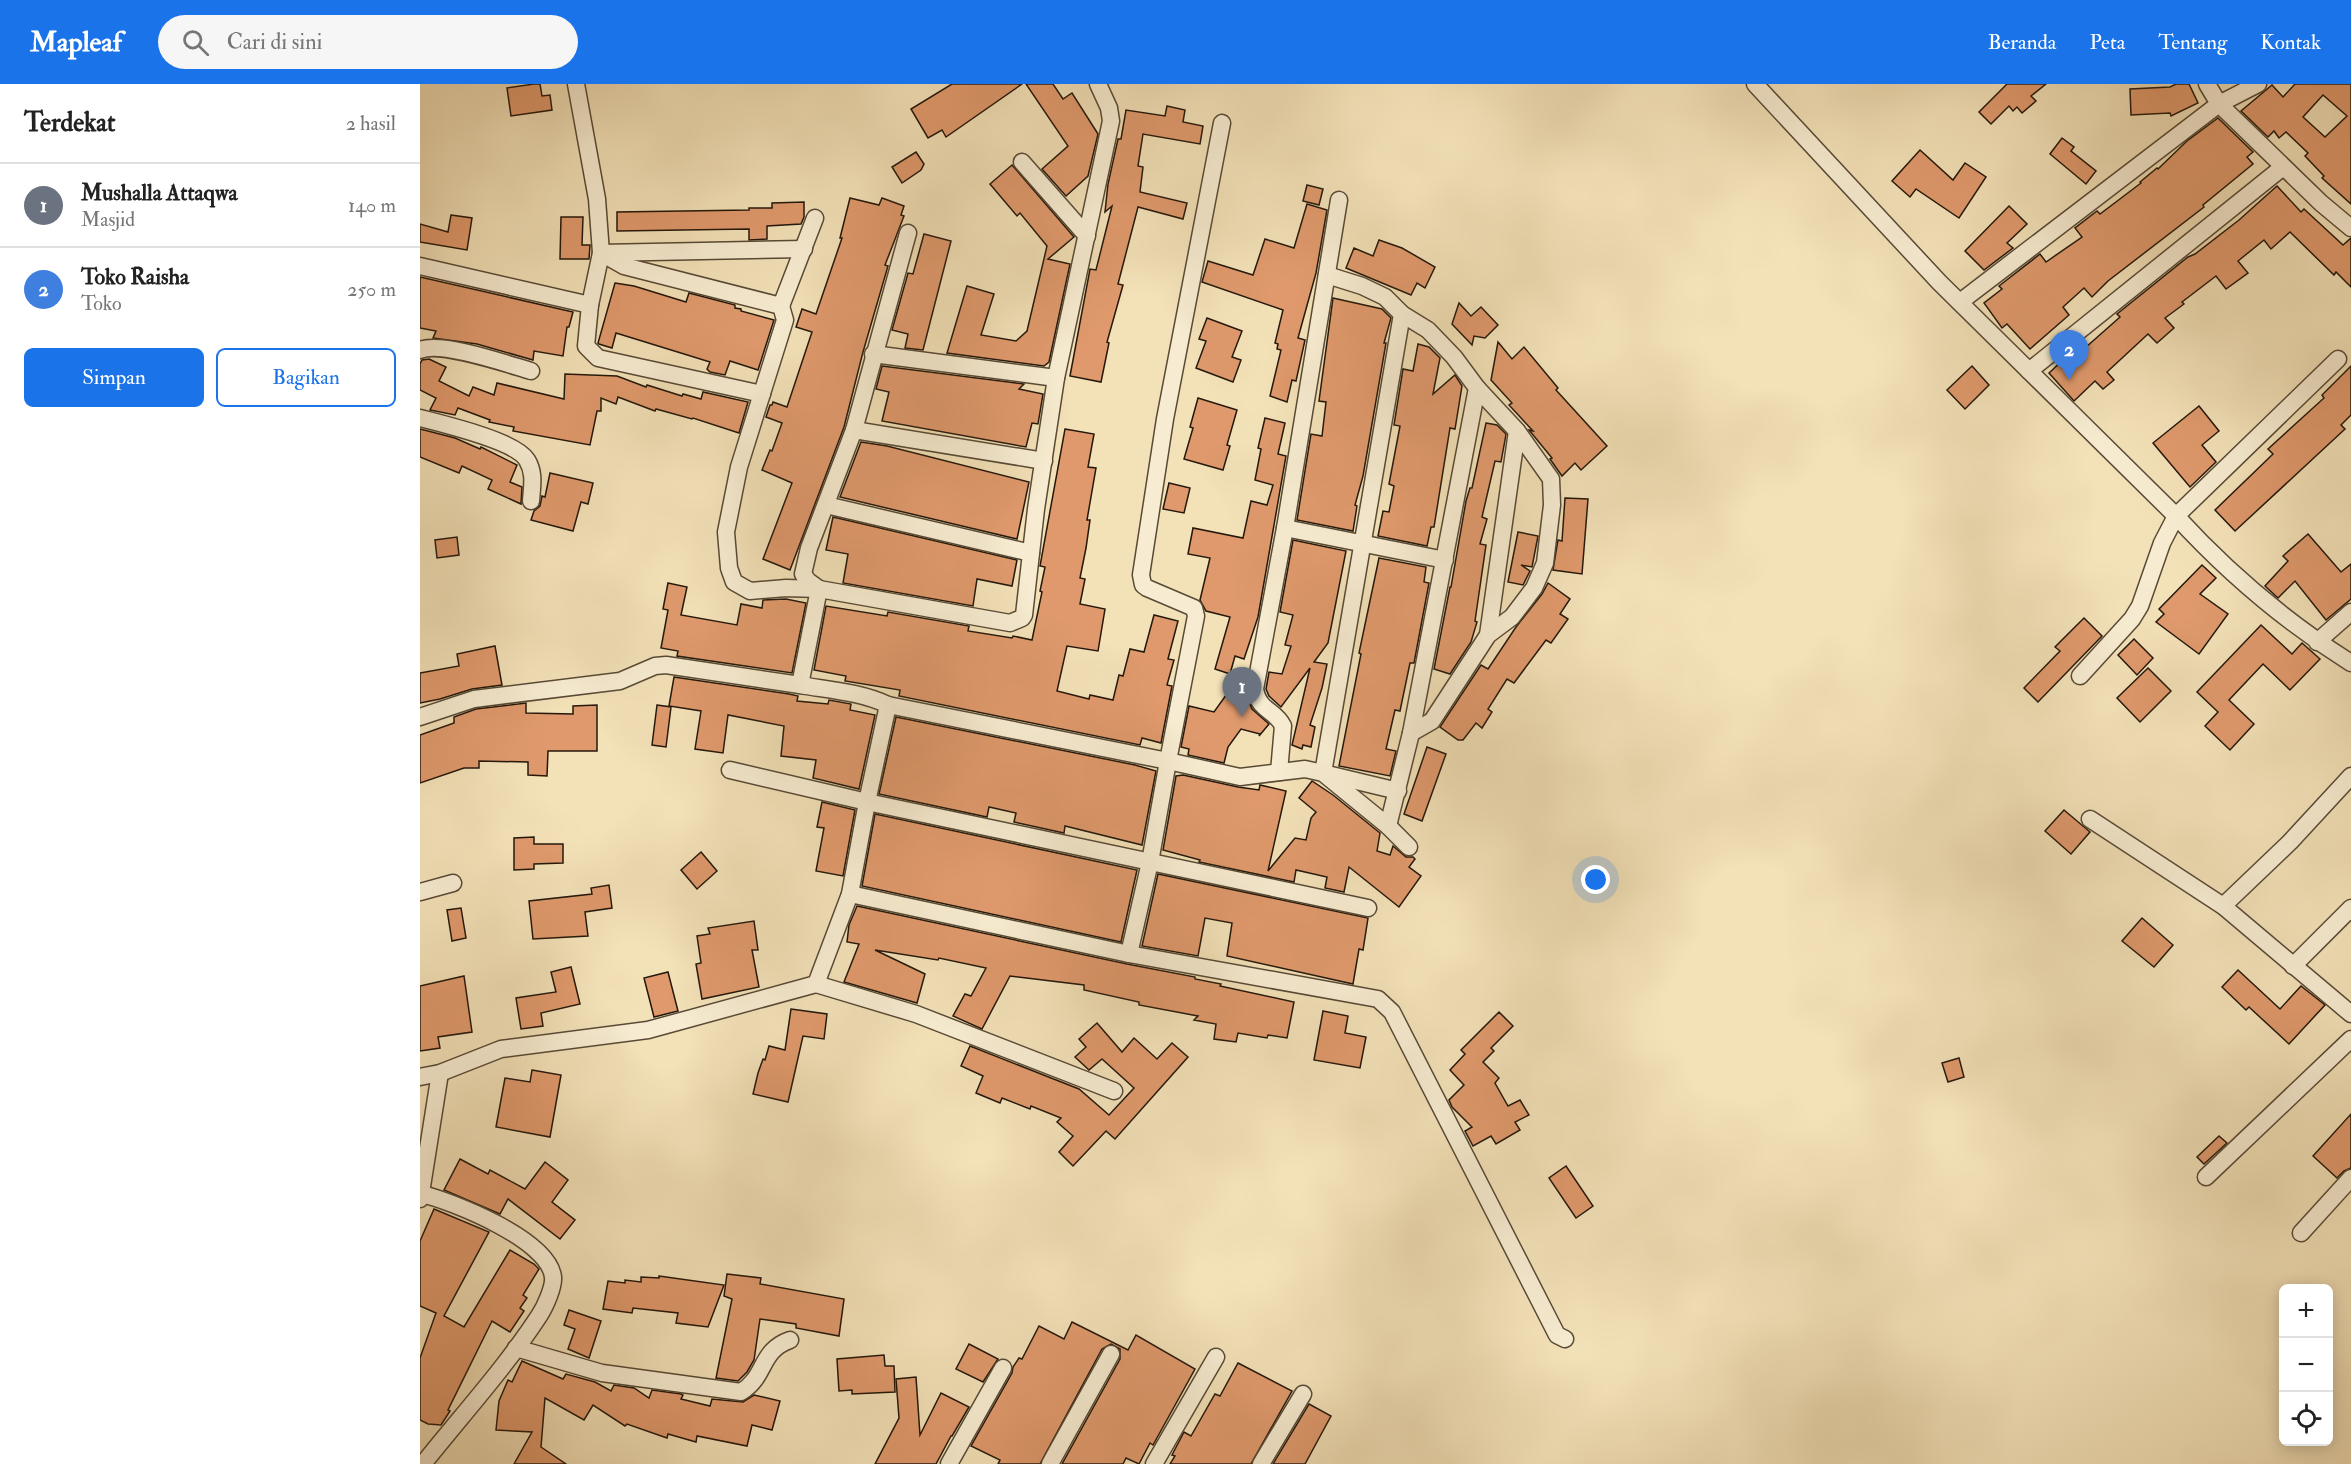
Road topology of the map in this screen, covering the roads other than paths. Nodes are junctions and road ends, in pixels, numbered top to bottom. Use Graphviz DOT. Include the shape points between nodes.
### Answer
graph roads {
  1 [pos="576,84"];
  2 [pos="1098,84"];
  3 [pos="1755,84"];
  4 [pos="2208,84"];
  5 [pos="2258,84"];
  6 [pos="2219,104"];
  7 [pos="1222,123"];
  8 [pos="1022,162"];
  9 [pos="2283,167"];
  10 [pos="1339,200"];
  11 [pos="815,218"];
  12 [pos="2351,228"];
  13 [pos="908,233"];
  14 [pos="1087,236"];
  15 [pos="804,249"];
  16 [pos="601,253"];
  17 [pos="420,266"];
  18 [pos="1327,274"];
  19 [pos="1960,302"];
  20 [pos="590,305"];
  21 [pos="781,306"];
  22 [pos="1402,314"];
  23 [pos="420,350"];
  24 [pos="873,354"];
  25 [pos="2338,359"];
  26 [pos="531,371"];
  27 [pos="2029,372"];
  28 [pos="1056,378"];
  29 [pos="1477,388"];
  30 [pos="762,394"];
  31 [pos="420,418"];
  32 [pos="854,430"];
  33 [pos="1517,431"];
  34 [pos="1044,461"];
  35 [pos="531,501"];
  36 [pos="826,505"];
  37 [pos="2176,516"];
  38 [pos="1285,528"];
  39 [pos="1363,544"];
  40 [pos="1031,553"];
  41 [pos="1445,560"];
  42 [pos="819,589"];
  43 [pos="2351,612"];
  44 [pos="1488,635"];
  45 [pos="2317,642"];
  46 [pos="2351,663"];
  47 [pos="2080,676"];
  48 [pos="800,685"];
  49 [pos="888,705"];
  50 [pos="420,717"];
  51 [pos="1411,733"];
  52 [pos="1168,761"];
  53 [pos="730,770"];
  54 [pos="1279,772"];
  55 [pos="1323,773"];
  56 [pos="2351,776"];
  57 [pos="1398,791"];
  58 [pos="867,802"];
  59 [pos="2090,819"];
  60 [pos="1388,826"];
  61 [pos="1409,847"];
  62 [pos="1150,862"];
  63 [pos="453,883"];
  64 [pos="420,892"];
  65 [pos="850,894"];
  66 [pos="2223,906"];
  67 [pos="1368,908"];
  68 [pos="2351,908"];
  69 [pos="1130,954"];
  70 [pos="2292,966"];
  71 [pos="816,984"];
  72 [pos="2351,1014"];
  73 [pos="2351,1039"];
  74 [pos="440,1073"];
  75 [pos="420,1077"];
  76 [pos="1114,1091"];
  77 [pos="2206,1177"];
  78 [pos="2351,1178"];
  79 [pos="421,1197"];
  80 [pos="2301,1233"];
  81 [pos="1565,1339"];
  82 [pos="790,1340"];
  83 [pos="516,1348"];
  84 [pos="1111,1354"];
  85 [pos="1216,1357"];
  86 [pos="1003,1368"];
  87 [pos="1303,1394"];
  88 [pos="423,1464"];
  89 [pos="949,1464"];
  90 [pos="1050,1464"];
  91 [pos="1154,1464"];
  92 [pos="1261,1464"];
  1 -- 16 [label="street" via="597,199"];
  2 -- 14 [label="street" via="1112,121"];
  3 -- 19 [label="street"];
  4 -- 6 [label="street"];
  5 -- 6 [label="street"];
  6 -- 9 [label="street"];
  6 -- 19 [label="street"];
  7 -- 52 [label="street" via="1165,419 1142,575 1143,585 1194,608 1196,616"];
  8 -- 14 [label="street"];
  9 -- 12 [label="street"];
  9 -- 27 [label="street"];
  10 -- 18 [label="street"];
  11 -- 15 [label="street"];
  13 -- 24 [label="street"];
  14 -- 28 [label="street"];
  15 -- 16 [label="street"];
  15 -- 21 [label="street"];
  16 -- 20 [label="street"];
  16 -- 21 [label="street" via="624,266"];
  17 -- 20 [label="street"];
  18 -- 22 [label="street" via="1385,297"];
  18 -- 38 [label="street"];
  19 -- 27 [label="street"];
  20 -- 30 [label="street" via="586,346 598,358"];
  21 -- 30 [label="street" via="785,320"];
  22 -- 29 [label="street" via="1428,330 1455,357"];
  22 -- 39 [label="street"];
  23 -- 26 [label="street" via="447,349"];
  24 -- 28 [label="street"];
  24 -- 32 [label="street"];
  25 -- 37 [label="street"];
  27 -- 37 [label="street"];
  28 -- 34 [label="street"];
  29 -- 33 [label="street"];
  29 -- 41 [label="street"];
  30 -- 42 [label="street" via="739,467 726,532 729,568 734,582 750,591"];
  31 -- 35 [label="street" via="508,445 524,455 533,478"];
  32 -- 34 [label="street"];
  32 -- 36 [label="street"];
  33 -- 44 [label="street"];
  33 -- 44 [label="street" via="1551,479 1545,563 1534,588 1512,617"];
  34 -- 40 [label="street"];
  36 -- 40 [label="street"];
  36 -- 42 [label="street" via="803,574"];
  37 -- 45 [label="street" via="2261,599"];
  37 -- 47 [label="street" via="2140,606"];
  38 -- 39 [label="street"];
  38 -- 54 [label="street" via="1255,689 1263,708 1280,719 1283,726"];
  39 -- 41 [label="street"];
  39 -- 55 [label="street"];
  40 -- 42 [label="street" via="1024,615 1010,623"];
  41 -- 51 [label="street"];
  42 -- 48 [label="street"];
  43 -- 45 [label="street"];
  44 -- 51 [label="street" via="1432,721"];
  45 -- 46 [label="street"];
  48 -- 49 [label="street" via="840,691"];
  48 -- 50 [label="street" via="655,666 620,681 474,699"];
  49 -- 52 [label="street"];
  49 -- 58 [label="street"];
  51 -- 57 [label="street"];
  52 -- 54 [label="street" via="1240,777"];
  52 -- 62 [label="street"];
  53 -- 58 [label="street"];
  54 -- 55 [label="street"];
  55 -- 57 [label="street"];
  55 -- 60 [label="street"];
  56 -- 66 [label="street"];
  57 -- 60 [label="street"];
  58 -- 62 [label="street"];
  58 -- 65 [label="street"];
  59 -- 66 [label="street"];
  60 -- 61 [label="street"];
  62 -- 67 [label="street"];
  62 -- 69 [label="street"];
  63 -- 64 [label="street"];
  65 -- 69 [label="street"];
  65 -- 71 [label="street"];
  66 -- 70 [label="street"];
  68 -- 70 [label="street"];
  69 -- 81 [label="street" via="1378,999 1392,1012 1557,1335"];
  70 -- 72 [label="street"];
  71 -- 74 [label="street" via="648,1030 501,1049"];
  71 -- 76 [label="street" via="916,1014"];
  73 -- 77 [label="street"];
  74 -- 75 [label="street"];
  74 -- 79 [label="street"];
  78 -- 80 [label="street"];
  79 -- 83 [label="street" via="483,1216 530,1245 549,1265 553,1279 541,1314"];
  82 -- 83 [label="street" via="778,1344 760,1374 741,1392 602,1373"];
  83 -- 88 [label="street"];
  84 -- 90 [label="street"];
  85 -- 91 [label="street"];
  86 -- 89 [label="street"];
  87 -- 92 [label="street"];
}
